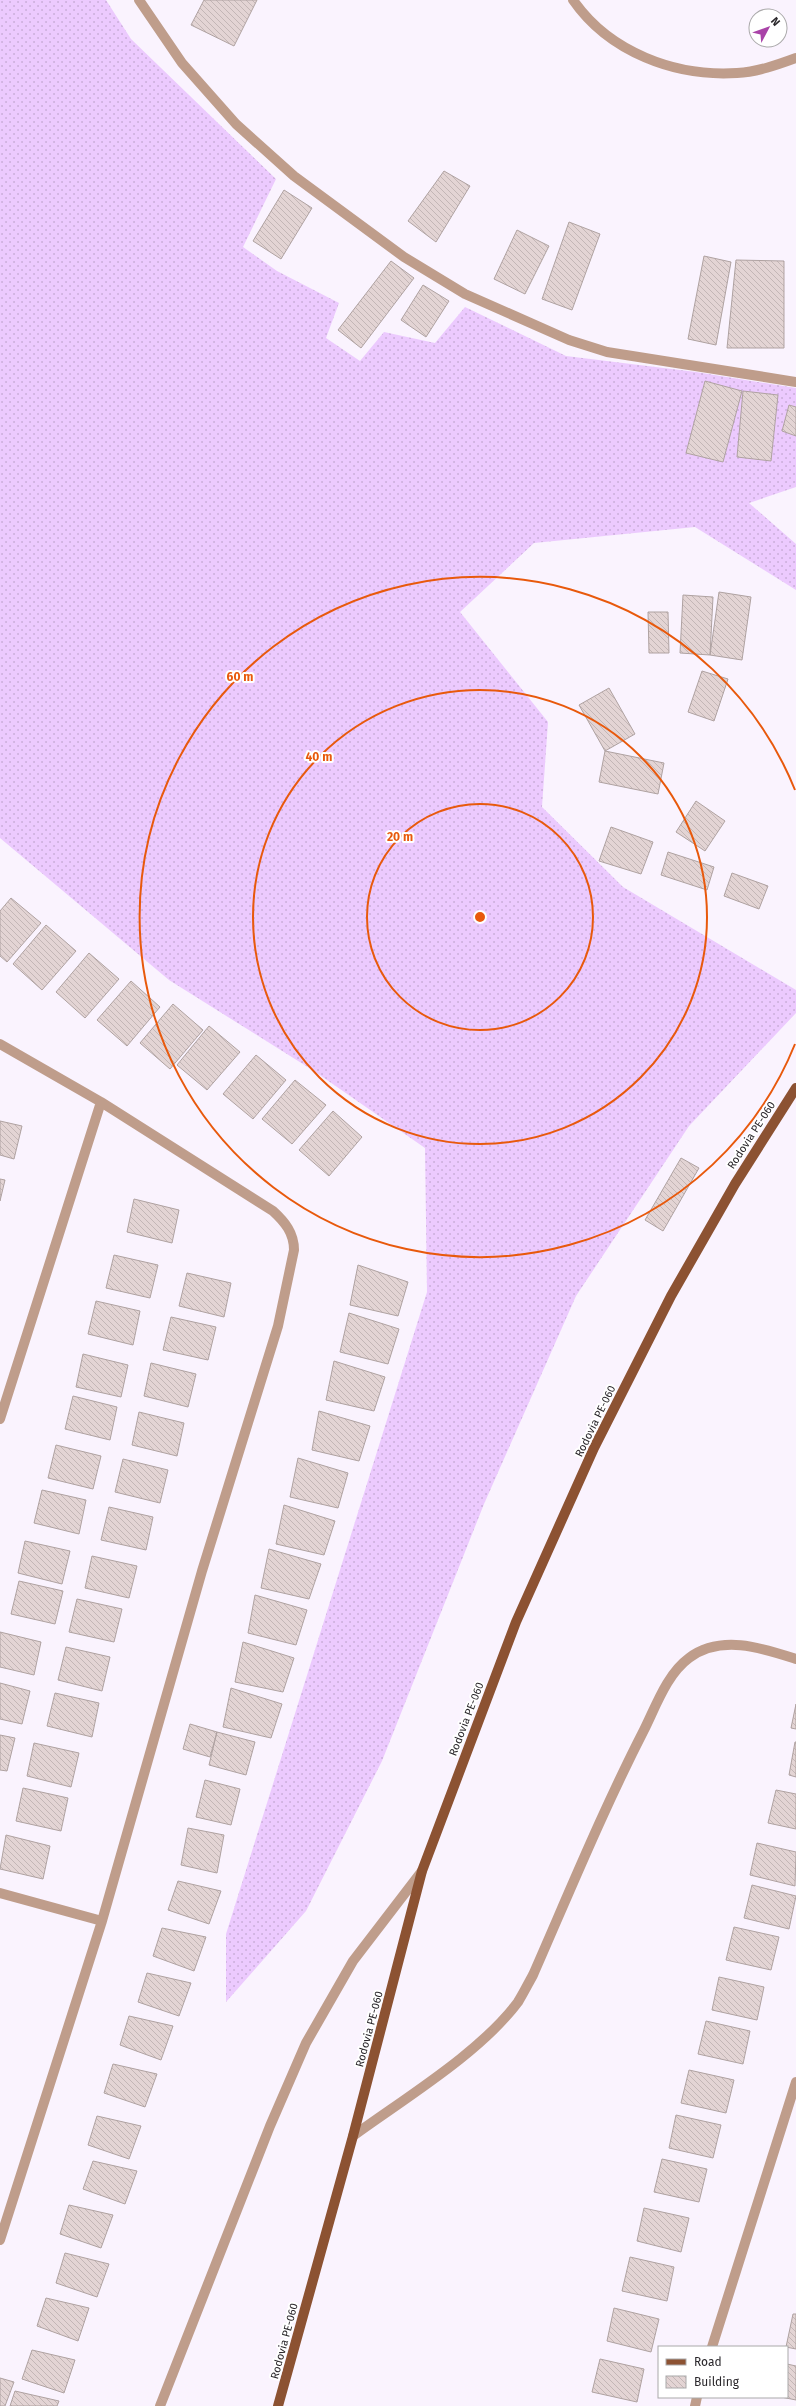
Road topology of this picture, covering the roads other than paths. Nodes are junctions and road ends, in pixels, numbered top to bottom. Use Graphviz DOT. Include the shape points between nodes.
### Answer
graph roads {
  1 [pos="139,0"];
  2 [pos="572,0"];
  3 [pos="796,58"];
  4 [pos="796,382"];
  5 [pos="0,1044"];
  6 [pos="796,1088"];
  7 [pos="101,1102"];
  8 [pos="0,1419"];
  9 [pos="796,1660"];
  10 [pos="422,1871"];
  11 [pos="0,1893"];
  12 [pos="102,1921"];
  13 [pos="796,2082"];
  14 [pos="354,2136"];
  15 [pos="0,2240"];
  16 [pos="712,2346"];
  17 [pos="160,2406"];
  18 [pos="278,2406"];
  1 -- 4 [label="street" via="182,63 236,124 294,176 404,257 465,294 569,340 607,352"];
  2 -- 3 [label="street" via="610,38 638,55 672,67 701,72 737,73 761,70"];
  5 -- 7 [label="street"];
  6 -- 10 [label="main road, Rodovia PE-060" via="735,1184 671,1296 594,1448 516,1622"];
  7 -- 8 [label="street"];
  7 -- 12 [label="street" via="273,1211 288,1228 294,1242 278,1326 202,1571"];
  9 -- 14 [label="street" via="757,1646 720,1646 703,1650 688,1658 674,1673 623,1770 533,1975 518,2001 494,2029 463,2055"];
  10 -- 14 [label="main road, Rodovia PE-060"];
  10 -- 17 [label="street" via="353,1961 306,2042 270,2126"];
  11 -- 12 [label="street"];
  12 -- 15 [label="street"];
  13 -- 16 [label="street"];
  14 -- 18 [label="main road, Rodovia PE-060"];
}
